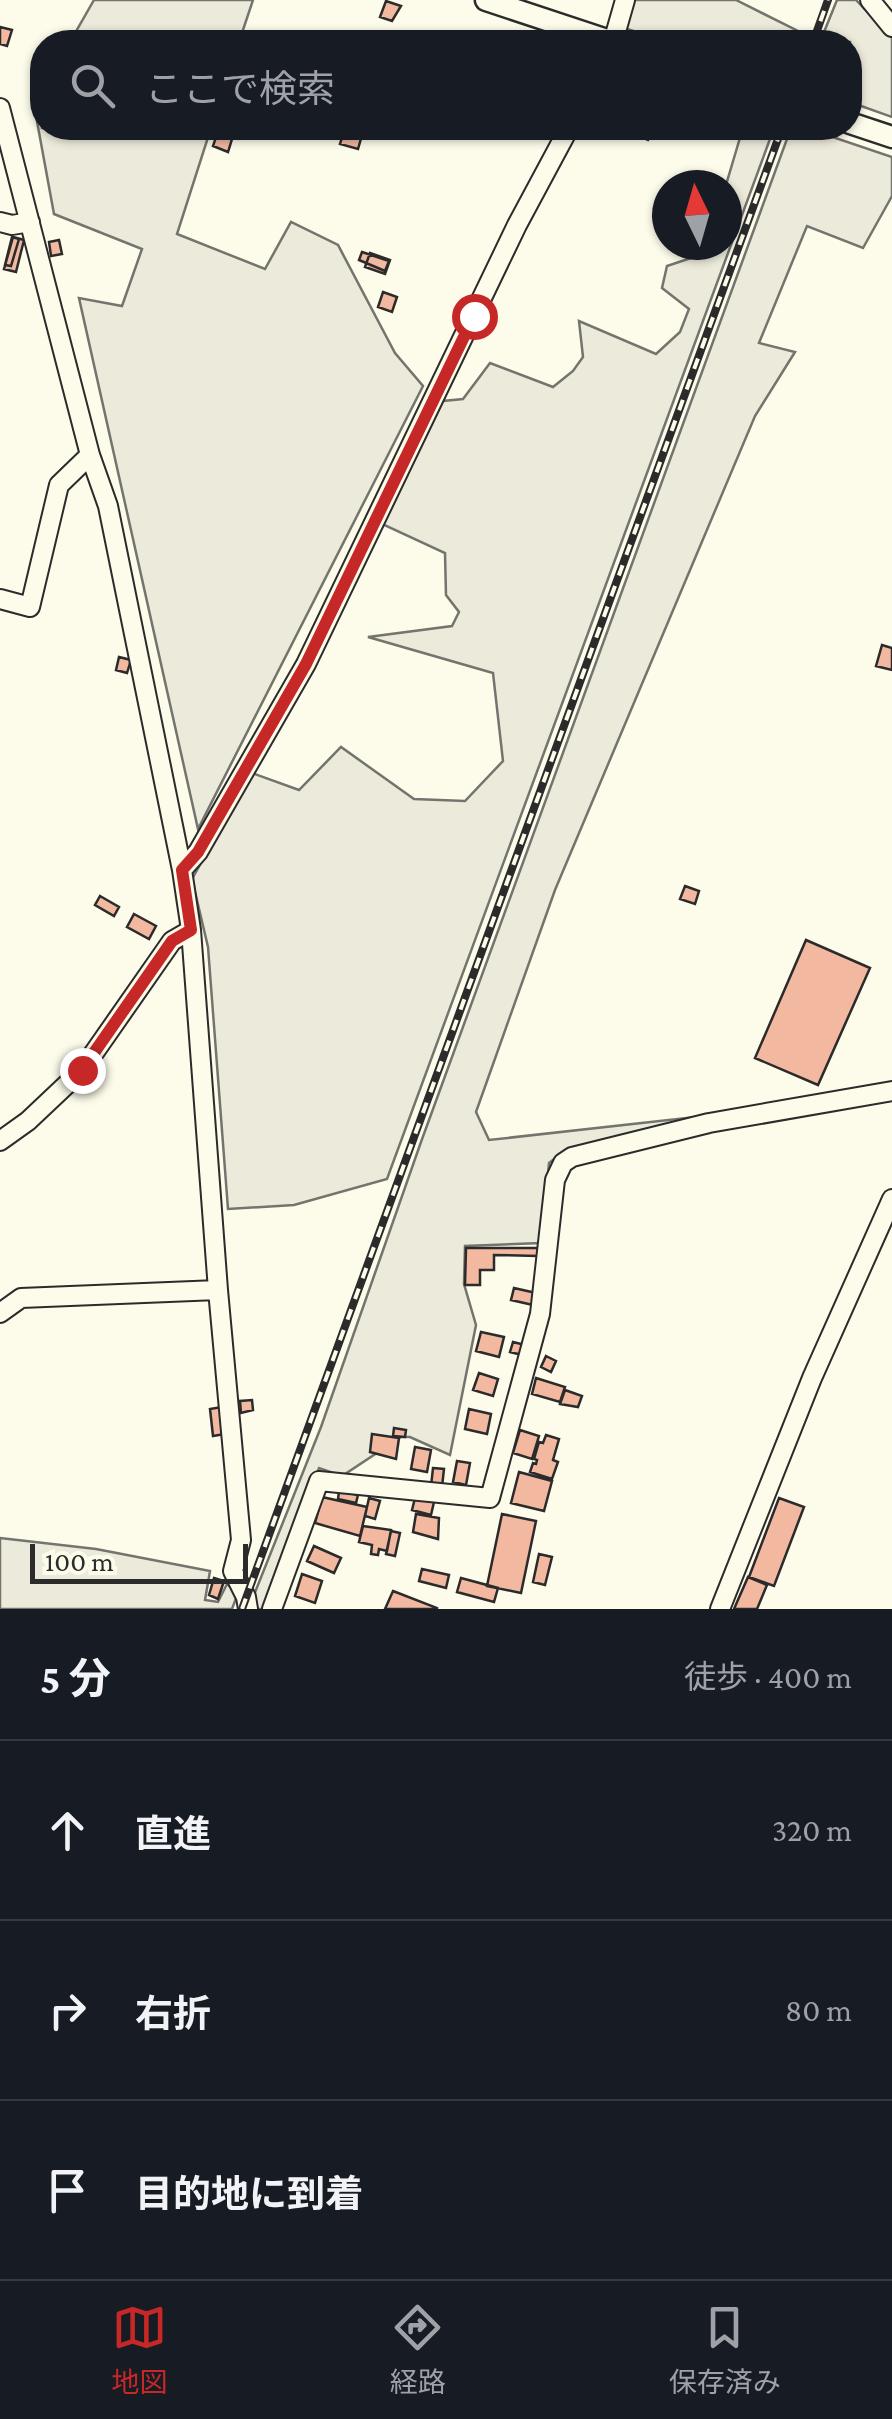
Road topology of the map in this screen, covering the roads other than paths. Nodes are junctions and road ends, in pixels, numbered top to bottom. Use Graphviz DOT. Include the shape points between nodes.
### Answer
graph roads {
  1 [pos="486,0"];
  2 [pos="625,0"];
  3 [pos="870,0"];
  4 [pos="892,27"];
  5 [pos="577,30"];
  6 [pos="616,30"];
  7 [pos="0,108"];
  8 [pos="862,127"];
  9 [pos="892,138"];
  10 [pos="563,140"];
  11 [pos="0,222"];
  12 [pos="30,222"];
  13 [pos="90,456"];
  14 [pos="0,599"];
  15 [pos="182,870"];
  16 [pos="191,930"];
  17 [pos="892,1091"];
  18 [pos="0,1141"];
  19 [pos="892,1199"];
  20 [pos="218,1290"];
  21 [pos="0,1313"];
  22 [pos="248,1609"];
  23 [pos="272,1609"];
  24 [pos="720,1609"];
  1 -- 5 [label="main road"];
  2 -- 6 [label="street"];
  3 -- 4 [label="street"];
  7 -- 12 [label="street"];
  8 -- 9 [label="main road"];
  10 -- 15 [label="street" via="306,664"];
  11 -- 12 [label="street"];
  12 -- 13 [label="street"];
  13 -- 14 [label="street" via="59,485 30,607"];
  13 -- 15 [label="street" via="108,506"];
  15 -- 16 [label="street"];
  16 -- 18 [label="street" via="172,941 82,1070"];
  16 -- 20 [label="street"];
  17 -- 23 [label="street" via="709,1122 563,1164 555,1180 540,1314 490,1498 320,1481"];
  19 -- 24 [label="street"];
  20 -- 21 [label="street" via="21,1298"];
  20 -- 22 [label="street" via="241,1540 233,1571"];
}
